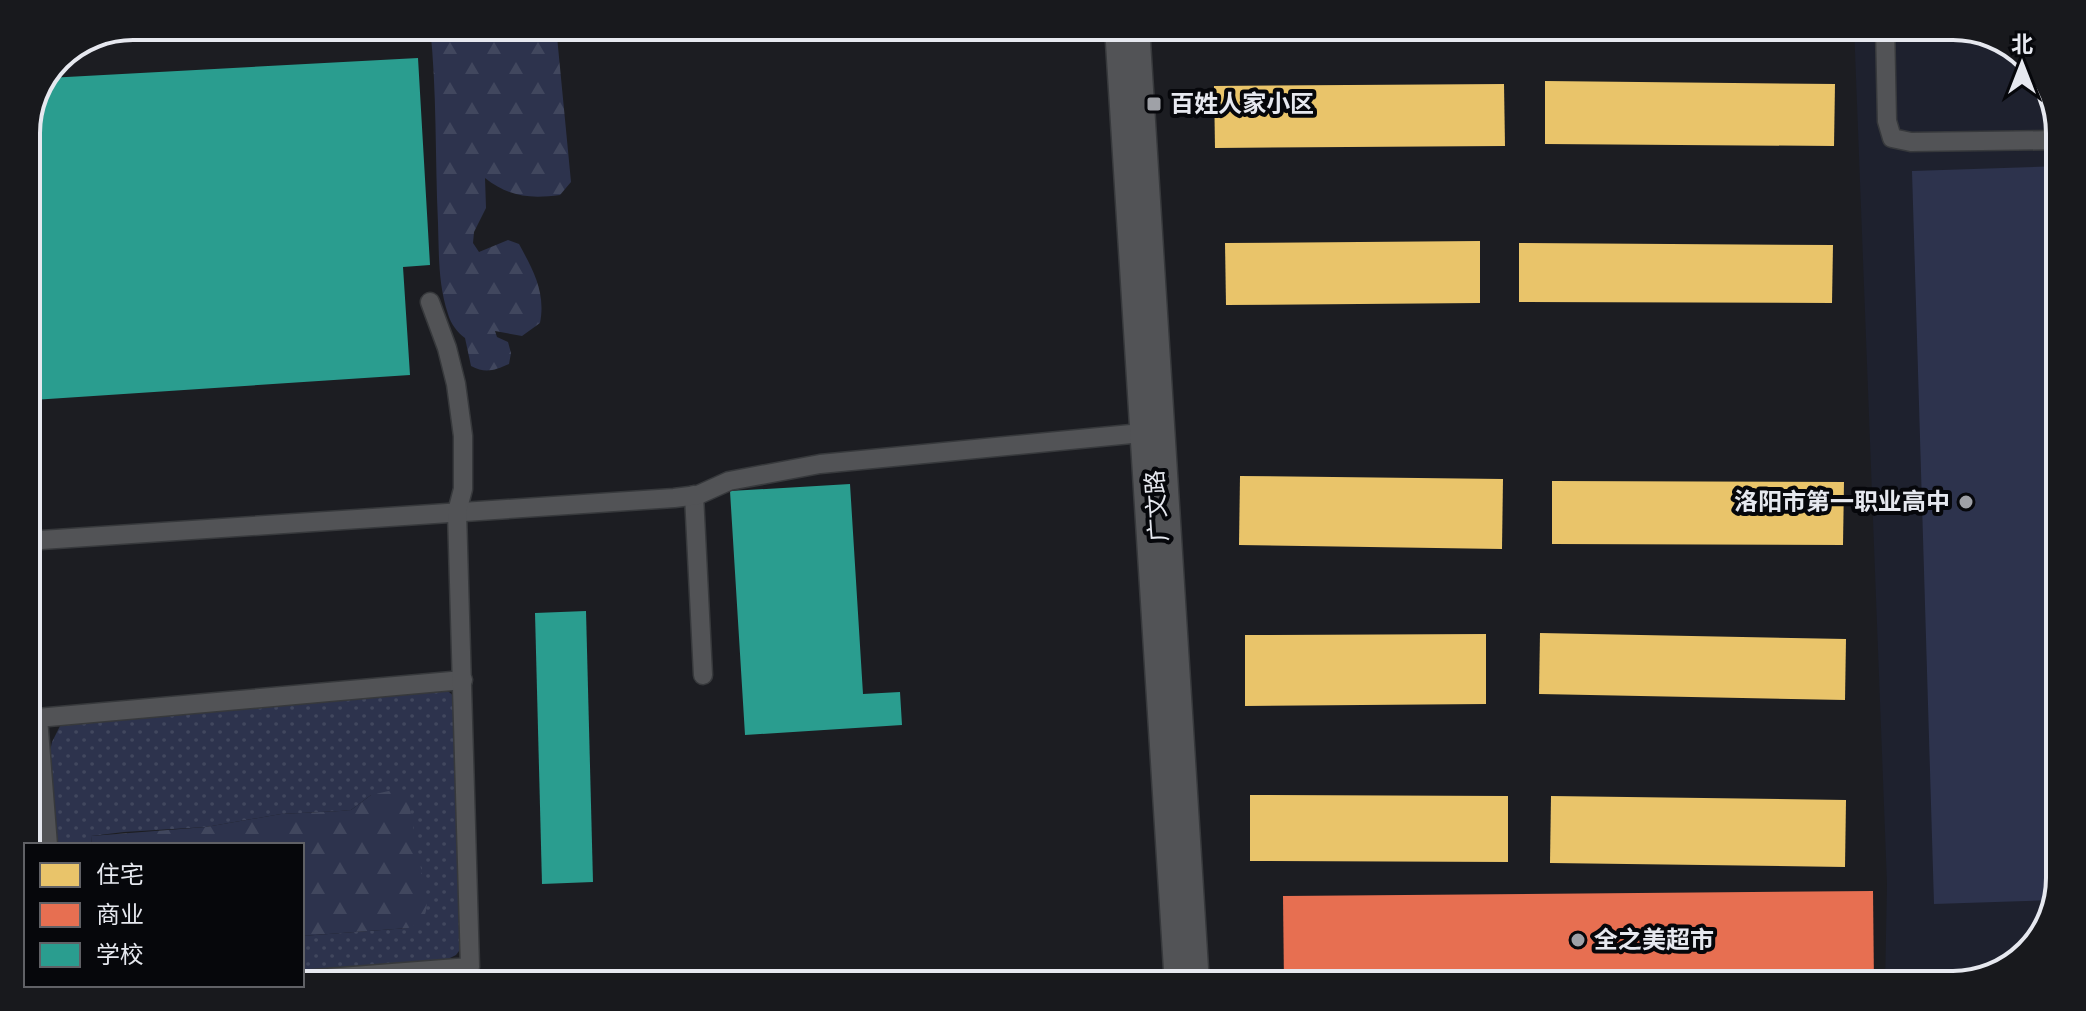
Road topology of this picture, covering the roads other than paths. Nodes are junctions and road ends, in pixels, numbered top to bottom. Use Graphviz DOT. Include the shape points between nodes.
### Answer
graph roads {
  1 [pos="1128,40"];
  2 [pos="1885,40"];
  3 [pos="2046,140"];
  4 [pos="430,302"];
  5 [pos="1152,432"];
  6 [pos="694,495"];
  7 [pos="457,512"];
  8 [pos="40,540"];
  9 [pos="703,675"];
  10 [pos="463,680"];
  11 [pos="40,717"];
  12 [pos="40,782"];
  13 [pos="48,843"];
  14 [pos="418,971"];
  15 [pos="1186,971"];
  1 -- 5 [label="street, 广文路"];
  2 -- 3 [label="lane" via="1892,138"];
  4 -- 7 [label="lane" via="456,384 463,436 463,489"];
  5 -- 6 [label="lane" via="820,464 729,481"];
  5 -- 15 [label="street, 广文路"];
  6 -- 7 [label="lane"];
  6 -- 9 [label="lane"];
  7 -- 8 [label="lane"];
  7 -- 10 [label="lane"];
  10 -- 11 [label="lane"];
  10 -- 14 [label="lane" via="470,967"];
  12 -- 13 [label="lane"];
}
